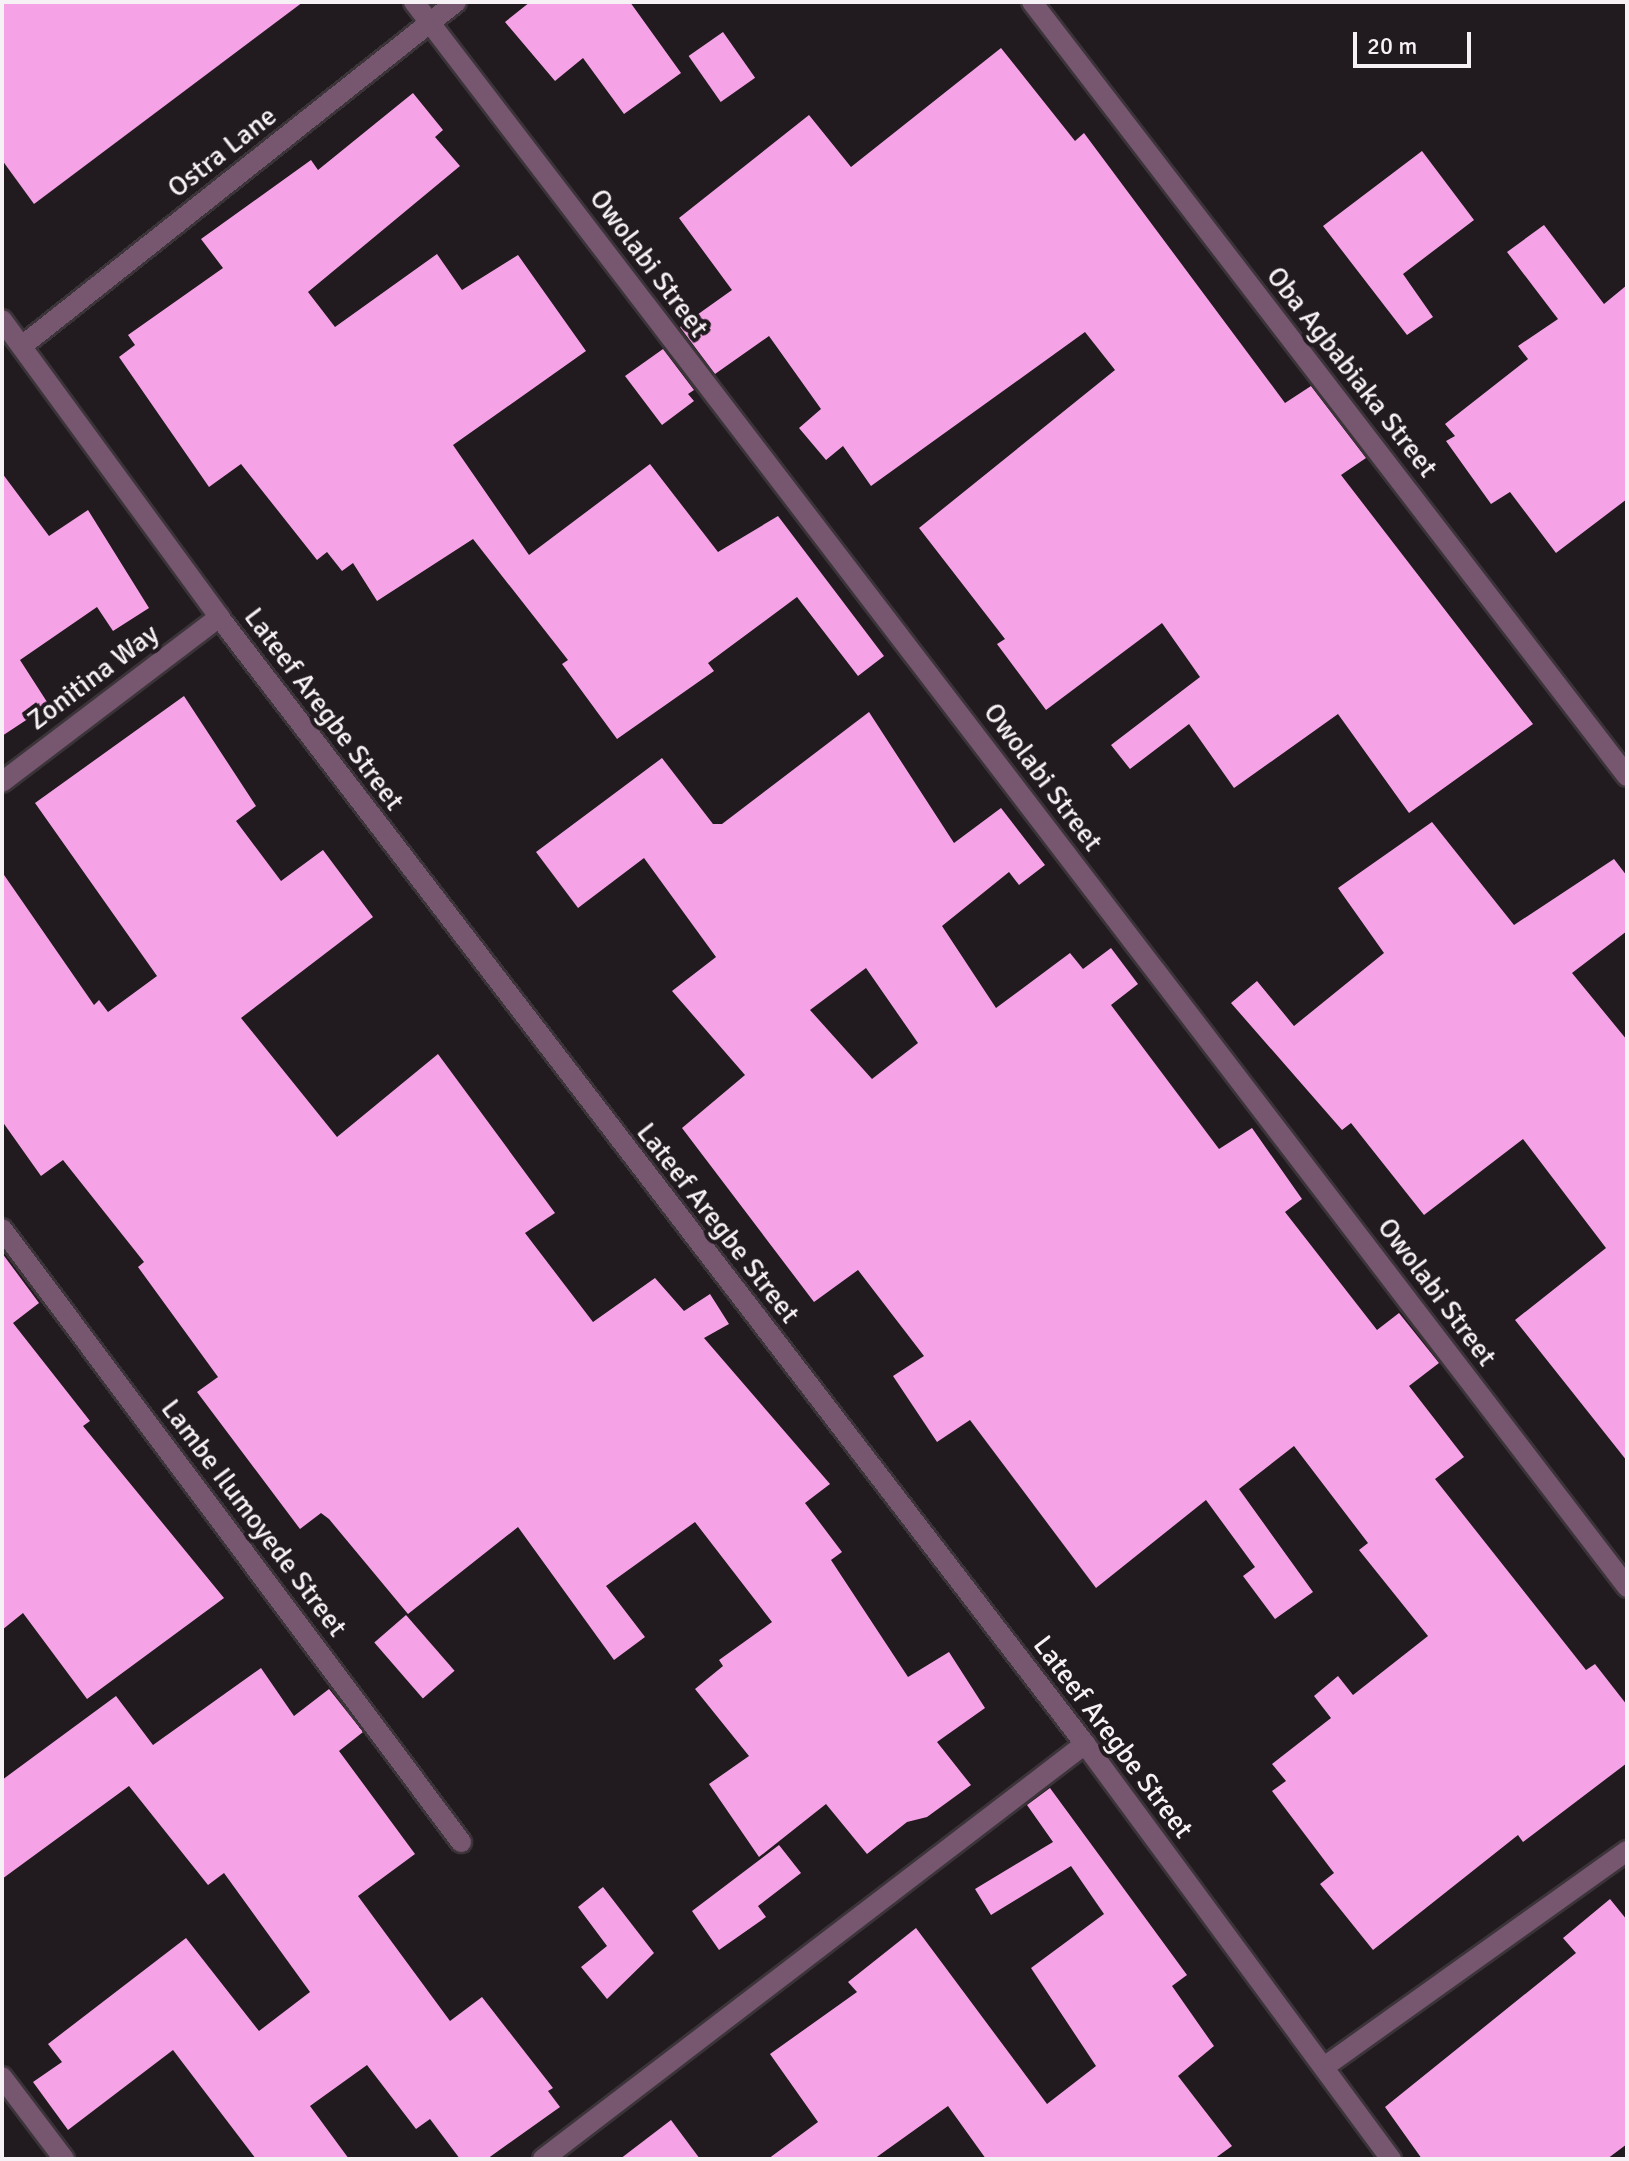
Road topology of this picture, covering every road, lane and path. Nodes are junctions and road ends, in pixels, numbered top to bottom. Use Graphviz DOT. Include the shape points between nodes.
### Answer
graph roads {
  1 [pos="414,2"];
  2 [pos="456,2"];
  3 [pos="1032,2"];
  4 [pos="430,22"];
  5 [pos="2,320"];
  6 [pos="22,346"];
  7 [pos="219,617"];
  8 [pos="1627,776"];
  9 [pos="2,782"];
  10 [pos="2,1229"];
  11 [pos="1627,1587"];
  12 [pos="1085,1744"];
  13 [pos="461,1842"];
  14 [pos="1627,1851"];
  15 [pos="1324,2067"];
  16 [pos="2,2077"];
  17 [pos="64,2159"];
  18 [pos="543,2159"];
  19 [pos="1391,2159"];
  1 -- 4 [label="street, Owolabi Street"];
  2 -- 4 [label="street, Ostra Lane"];
  3 -- 8 [label="street, Oba Agbabiaka Street"];
  4 -- 6 [label="street, Ostra Lane"];
  4 -- 11 [label="street, Owolabi Street"];
  5 -- 6 [label="street, Lateef Aregbe Street"];
  6 -- 7 [label="street, Lateef Aregbe Street"];
  7 -- 9 [label="street, Zonitina Way"];
  7 -- 12 [label="street, Lateef Aregbe Street"];
  10 -- 13 [label="street, Lambe Ilumoyede Street"];
  12 -- 15 [label="street, Lateef Aregbe Street"];
  12 -- 18 [label="street"];
  14 -- 15 [label="street"];
  15 -- 19 [label="street, Lateef Aregbe Street"];
  16 -- 17 [label="street"];
}
